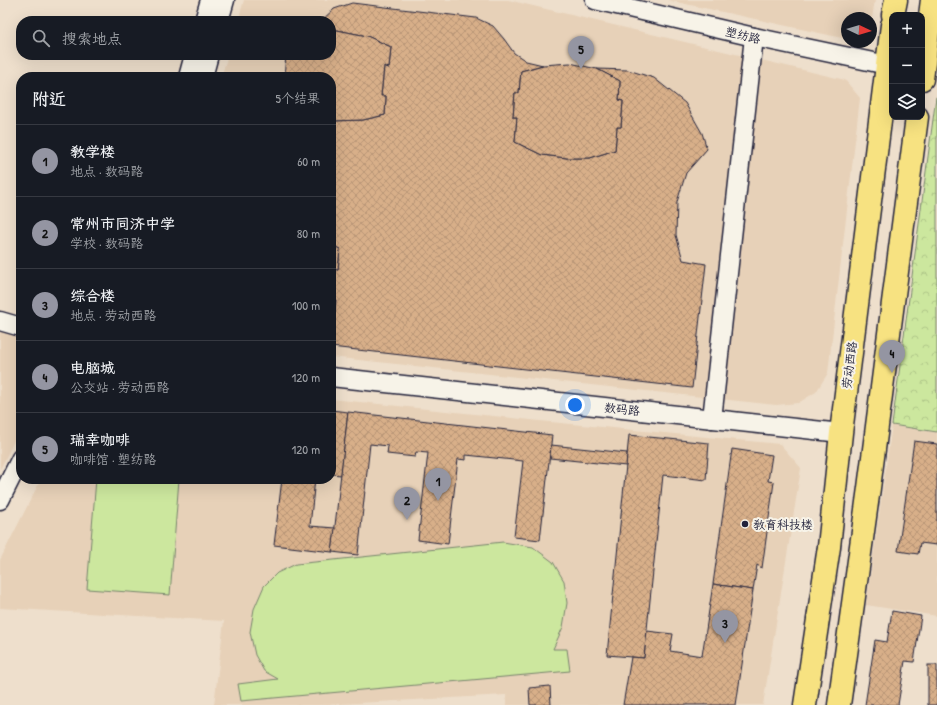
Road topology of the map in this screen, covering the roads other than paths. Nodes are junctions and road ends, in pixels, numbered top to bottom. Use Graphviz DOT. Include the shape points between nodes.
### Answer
graph roads {
  1 [pos="210,0"];
  2 [pos="225,0"];
  3 [pos="595,0"];
  4 [pos="896,0"];
  5 [pos="932,0"];
  6 [pos="894,12"];
  7 [pos="205,16"];
  8 [pos="220,16"];
  9 [pos="754,37"];
  10 [pos="925,51"];
  11 [pos="193,60"];
  12 [pos="208,60"];
  13 [pos="889,66"];
  14 [pos="189,72"];
  15 [pos="204,72"];
  16 [pos="917,120"];
  17 [pos="0,321"];
  18 [pos="16,326"];
  19 [pos="336,378"];
  20 [pos="712,419"];
  21 [pos="841,433"];
  22 [pos="16,468"];
  23 [pos="0,500"];
  24 [pos="805,705"];
  25 [pos="839,705"];
  1 -- 7 [label="street"];
  2 -- 8 [label="street"];
  3 -- 9 [label="street, 塑纺路"];
  4 -- 6 [label="main road"];
  5 -- 10 [label="main road"];
  9 -- 13 [label="street, 塑纺路"];
  9 -- 20 [label="street"];
  11 -- 14 [label="street"];
  12 -- 15 [label="street"];
  13 -- 21 [label="main road, 劳动西路"];
  16 -- 25 [label="main road"];
  17 -- 18 [label="street"];
  19 -- 20 [label="street, 数码路"];
  20 -- 21 [label="street, 数码路"];
  21 -- 24 [label="main road, 劳动西路" via="829,547"];
  22 -- 23 [label="street"];
}
